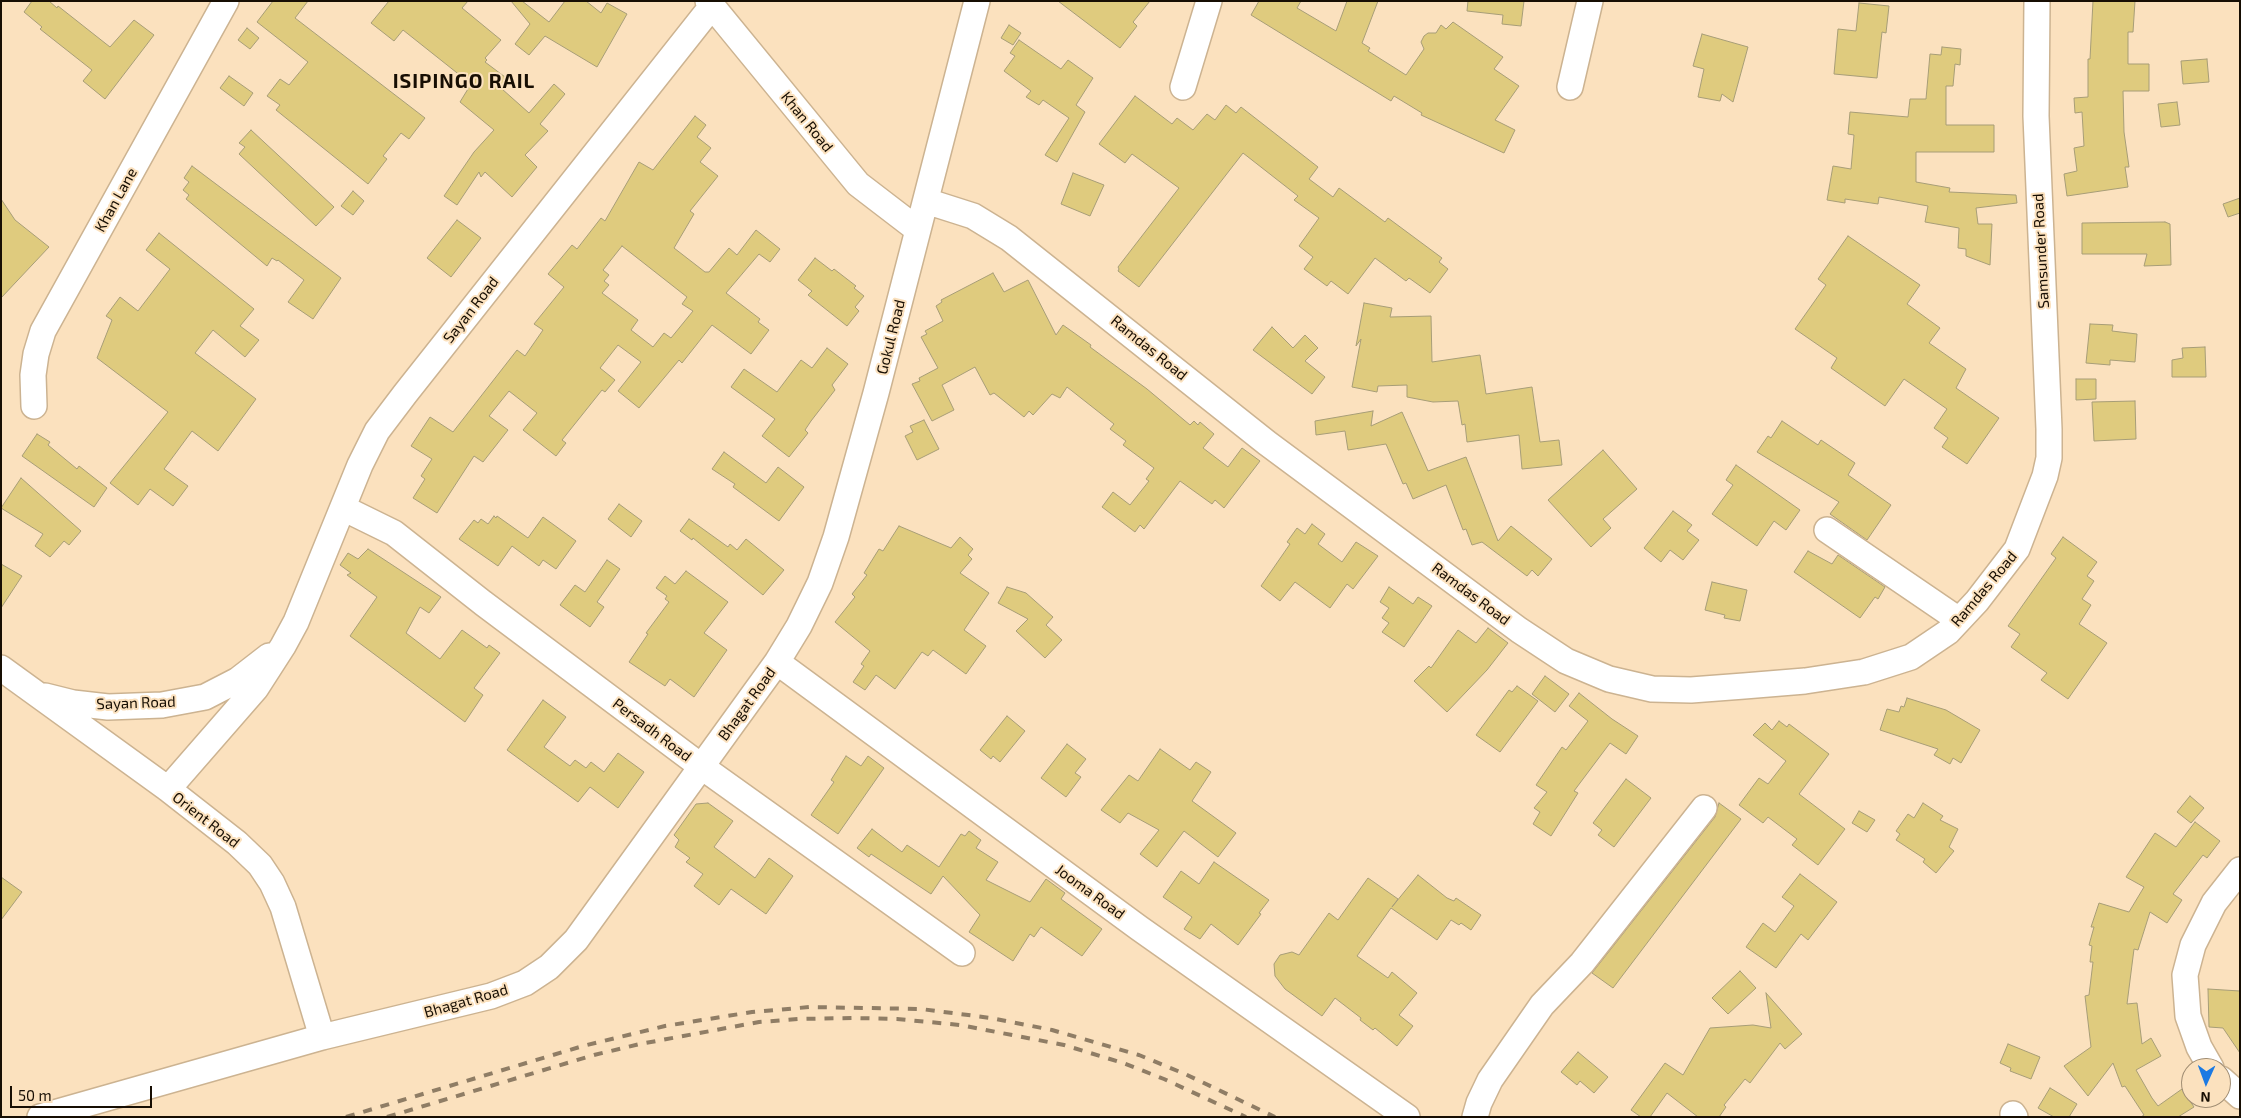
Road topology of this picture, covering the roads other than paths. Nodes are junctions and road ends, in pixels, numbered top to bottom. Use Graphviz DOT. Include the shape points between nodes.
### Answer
graph roads {
  1 [pos="226,1"];
  2 [pos="977,1"];
  3 [pos="1209,1"];
  4 [pos="1590,1"];
  5 [pos="2037,1"];
  6 [pos="710,4"];
  7 [pos="1183,87"];
  8 [pos="1570,87"];
  9 [pos="926,201"];
  10 [pos="918,230"];
  11 [pos="34,406"];
  12 [pos="2037,500"];
  13 [pos="343,508"];
  14 [pos="1828,530"];
  15 [pos="1959,620"];
  16 [pos="283,646"];
  17 [pos="777,662"];
  18 [pos="1,668"];
  19 [pos="34,693"];
  20 [pos="702,767"];
  21 [pos="168,789"];
  22 [pos="1704,808"];
  23 [pos="2240,870"];
  24 [pos="962,953"];
  25 [pos="322,1037"];
  26 [pos="2206,1058"];
  27 [pos="40,1117"];
  28 [pos="1407,1117"];
  29 [pos="1475,1117"];
  1 -- 11 [label="street, Khan Lane" via="43,331 33,375"];
  2 -- 9 [label="street, Gokul Road"];
  3 -- 7 [label="street"];
  4 -- 8 [label="street"];
  5 -- 12 [label="street, Samsunder Road" via="2036,116 2049,458"];
  6 -- 10 [label="street, Khan Road" via="858,184"];
  6 -- 13 [label="street, Sayan Road" via="404,394 377,432"];
  9 -- 10 [label="street, Gokul Road"];
  9 -- 15 [label="street, Ramdas Road" via="973,216 1009,238 1267,443 1519,630 1566,661 1609,679 1652,689 1691,690 1805,681 1864,672 1911,657 1948,632"];
  10 -- 17 [label="street, Gokul Road" via="836,537 820,583"];
  12 -- 15 [label="street, Ramdas Road" via="2018,549"];
  13 -- 16 [label="street, Sayan Road"];
  13 -- 20 [label="street, Persadh Road" via="394,534"];
  14 -- 15 [label="street"];
  16 -- 19 [label="street, Sayan Road" via="238,680 205,696 162,705 108,707 73,703"];
  16 -- 21 [label="street, Sayan Road" via="256,688"];
  17 -- 20 [label="street, Bhagat Road"];
  17 -- 28 [label="street, Jooma Road" via="1139,928"];
  18 -- 19 [label="street, Orient Road"];
  19 -- 21 [label="street, Orient Road"];
  20 -- 24 [label="street, Persadh Road"];
  20 -- 25 [label="street, Bhagat Road" via="576,940 549,967 524,983 491,996"];
  21 -- 25 [label="street, Orient Road" via="237,843 260,865 272,883 283,908"];
  22 -- 29 [label="street" via="1582,963 1542,1005 1490,1080"];
  23 -- 26 [label="street" via="2214,903 2193,945 2185,974 2188,1016"];
  25 -- 27 [label="street, Bhagat Road"];
}
